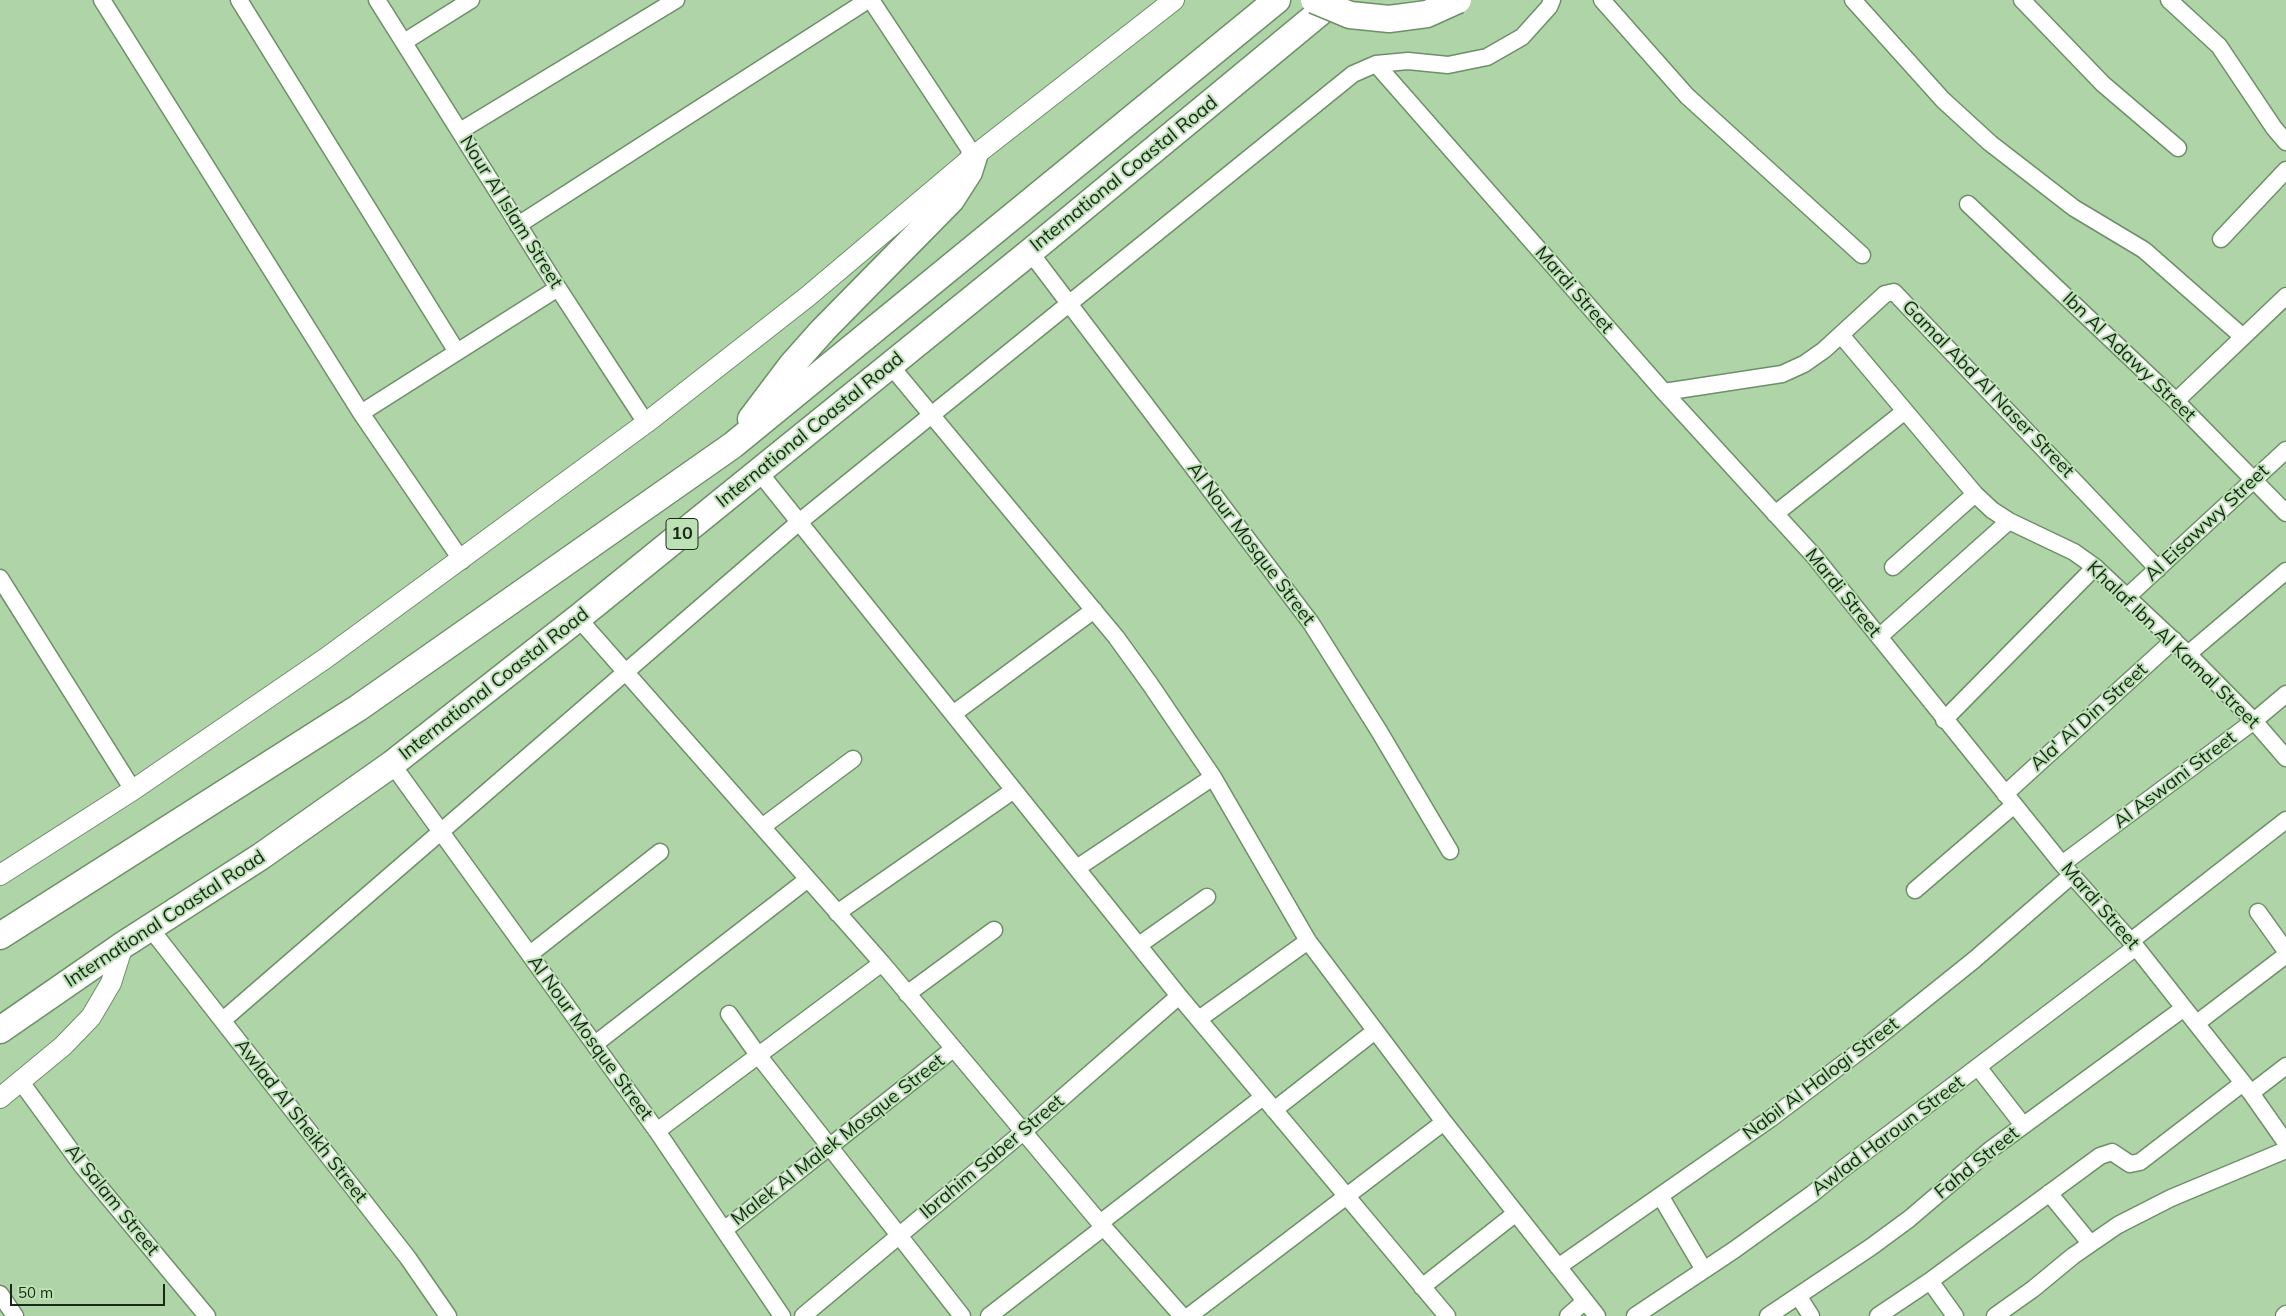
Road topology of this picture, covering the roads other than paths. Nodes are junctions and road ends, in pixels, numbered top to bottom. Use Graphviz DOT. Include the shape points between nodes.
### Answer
graph roads {
  1 [pos="102,0"];
  2 [pos="239,0"];
  3 [pos="377,0"];
  4 [pos="470,0"];
  5 [pos="676,0"];
  6 [pos="869,0"];
  7 [pos="1277,0"];
  8 [pos="1314,0"];
  9 [pos="1335,0"];
  10 [pos="1458,0"];
  11 [pos="1552,0"];
  12 [pos="1602,0"];
  13 [pos="1853,0"];
  14 [pos="2022,0"];
  15 [pos="2169,0"];
  16 [pos="1171,1"];
  17 [pos="404,42"];
  18 [pos="1376,64"];
  19 [pos="460,131"];
  20 [pos="2286,142"];
  21 [pos="2178,148"];
  22 [pos="974,156"];
  23 [pos="2286,170"];
  24 [pos="1968,204"];
  25 [pos="518,225"];
  26 [pos="2221,239"];
  27 [pos="1030,252"];
  28 [pos="1862,255"];
  29 [pos="558,288"];
  30 [pos="2286,296"];
  31 [pos="1069,305"];
  32 [pos="1841,335"];
  33 [pos="2243,337"];
  34 [pos="457,352"];
  35 [pos="890,365"];
  36 [pos="1664,392"];
  37 [pos="2176,401"];
  38 [pos="1906,411"];
  39 [pos="361,413"];
  40 [pos="930,414"];
  41 [pos="646,423"];
  42 [pos="733,446"];
  43 [pos="2286,450"];
  44 [pos="759,472"];
  45 [pos="2254,480"];
  46 [pos="1975,494"];
  47 [pos="2286,513"];
  48 [pos="1775,514"];
  49 [pos="2008,521"];
  50 [pos="798,523"];
  51 [pos="462,561"];
  52 [pos="1893,567"];
  53 [pos="2095,567"];
  54 [pos="2158,569"];
  55 [pos="2286,571"];
  56 [pos="0,578"];
  57 [pos="2128,596"];
  58 [pos="1094,610"];
  59 [pos="578,618"];
  60 [pos="1879,637"];
  61 [pos="2174,640"];
  62 [pos="2188,654"];
  63 [pos="625,672"];
  64 [pos="2286,694"];
  65 [pos="953,714"];
  66 [pos="1944,720"];
  67 [pos="2254,721"];
  68 [pos="2286,758"];
  69 [pos="853,759"];
  70 [pos="392,764"];
  71 [pos="1213,777"];
  72 [pos="133,790"];
  73 [pos="1014,790"];
  74 [pos="2009,799"];
  75 [pos="2286,820"];
  76 [pos="762,827"];
  77 [pos="441,831"];
  78 [pos="1450,851"];
  79 [pos="660,852"];
  80 [pos="1077,868"];
  81 [pos="2067,870"];
  82 [pos="0,875"];
  83 [pos="808,879"];
  84 [pos="1915,890"];
  85 [pos="1207,897"];
  86 [pos="2258,912"];
  87 [pos="837,913"];
  88 [pos="150,928"];
  89 [pos="994,930"];
  90 [pos="0,936"];
  91 [pos="1308,941"];
  92 [pos="2133,944"];
  93 [pos="123,945"];
  94 [pos="1139,945"];
  95 [pos="2286,951"];
  96 [pos="530,954"];
  97 [pos="2286,955"];
  98 [pos="882,963"];
  99 [pos="907,994"];
  100 [pos="1179,996"];
  101 [pos="2184,1008"];
  102 [pos="729,1014"];
  103 [pos="1199,1019"];
  104 [pos="224,1020"];
  105 [pos="2196,1023"];
  106 [pos="0,1030"];
  107 [pos="1375,1031"];
  108 [pos="595,1044"];
  109 [pos="953,1049"];
  110 [pos="758,1056"];
  111 [pos="2286,1066"];
  112 [pos="1978,1067"];
  113 [pos="21,1082"];
  114 [pos="2247,1088"];
  115 [pos="1263,1097"];
  116 [pos="0,1098"];
  117 [pos="1274,1110"];
  118 [pos="1444,1122"];
  119 [pos="2023,1126"];
  120 [pos="657,1131"];
  121 [pos="1023,1132"];
  122 [pos="2286,1143"];
  123 [pos="830,1147"];
  124 [pos="2286,1150"];
  125 [pos="2049,1194"];
  126 [pos="1346,1196"];
  127 [pos="1661,1197"];
  128 [pos="1516,1213"];
  129 [pos="1102,1225"];
  130 [pos="724,1230"];
  131 [pos="899,1236"];
  132 [pos="2090,1244"];
  133 [pos="1558,1267"];
  134 [pos="1704,1270"];
  135 [pos="1930,1281"];
  136 [pos="1422,1287"];
  137 [pos="0,1294"];
  138 [pos="1799,1297"];
  139 [pos="1585,1301"];
  140 [pos="16,1316"];
  141 [pos="207,1316"];
  142 [pos="448,1316"];
  143 [pos="782,1316"];
  144 [pos="803,1316"];
  145 [pos="962,1316"];
  146 [pos="989,1316"];
  147 [pos="1182,1316"];
  148 [pos="1190,1316"];
  149 [pos="1447,1316"];
  150 [pos="1568,1316"];
  151 [pos="1597,1316"];
  152 [pos="1635,1316"];
  153 [pos="1768,1316"];
  154 [pos="1811,1316"];
  155 [pos="1878,1316"];
  156 [pos="1955,1316"];
  157 [pos="1994,1316"];
  1 -- 39 [label="street"];
  2 -- 34 [label="street"];
  3 -- 17 [label="street, Nour Al Islam Street"];
  4 -- 17 [label="street"];
  5 -- 19 [label="street"];
  6 -- 22 [label="street"];
  6 -- 25 [label="street"];
  7 -- 42 [label="highway, International Coastal Road / 10"];
  8 -- 10 [label="highway, bridge" via="1350,15 1389,19 1427,14"];
  9 -- 27 [label="highway, International Coastal Road / 10"];
  11 -- 18 [label="street" via="1522,37 1487,57 1448,65 1408,61"];
  12 -- 28 [label="street" via="1687,96"];
  13 -- 33 [label="street" via="1943,100 1990,143 2074,208 2144,250"];
  14 -- 21 [label="street" via="2103,84"];
  15 -- 20 [label="street" via="2219,46"];
  16 -- 22 [label="street"];
  17 -- 19 [label="street, Nour Al Islam Street"];
  18 -- 31 [label="street" via="1352,74"];
  18 -- 36 [label="street, Mardi Street"];
  19 -- 25 [label="street, Nour Al Islam Street"];
  22 -- 41 [label="street" via="807,297"];
  22 -- 42 [label="highway" via="961,187 951,200 816,337 761,405"];
  23 -- 26 [label="street"];
  24 -- 37 [label="street, Ibn Al Adawy Street"];
  25 -- 29 [label="street, Nour Al Islam Street"];
  27 -- 31 [label="street, Al Nour Mosque Street"];
  27 -- 35 [label="highway, International Coastal Road / 10"];
  29 -- 34 [label="street"];
  29 -- 41 [label="street, Nour Al Islam Street"];
  30 -- 33 [label="street"];
  31 -- 40 [label="street"];
  31 -- 78 [label="street, Al Nour Mosque Street" via="1311,623"];
  32 -- 36 [label="street, Gamal Abd Al Naser Street" via="1804,364 1782,374"];
  32 -- 38 [label="street, Khalaf Ibn Al Kamal Street"];
  32 -- 54 [label="street, Gamal Abd Al Naser Street" via="1889,291 1898,294"];
  33 -- 37 [label="street"];
  34 -- 39 [label="street"];
  35 -- 40 [label="street"];
  35 -- 44 [label="highway, International Coastal Road / 10"];
  36 -- 48 [label="street, Mardi Street"];
  37 -- 45 [label="street, Ibn Al Adawy Street"];
  38 -- 46 [label="street, Khalaf Ibn Al Kamal Street"];
  38 -- 48 [label="street"];
  39 -- 51 [label="street"];
  40 -- 50 [label="street"];
  40 -- 58 [label="street"];
  41 -- 51 [label="street"];
  42 -- 90 [label="highway, International Coastal Road / 10" via="358,708"];
  43 -- 45 [label="street, Al Eisawwy Street"];
  44 -- 50 [label="street"];
  44 -- 59 [label="highway, International Coastal Road / 10"];
  45 -- 47 [label="street, Ibn Al Adawy Street"];
  45 -- 54 [label="street, Al Eisawwy Street"];
  46 -- 49 [label="street, Khalaf Ibn Al Kamal Street"];
  46 -- 52 [label="street"];
  48 -- 60 [label="street, Mardi Street" via="1814,556"];
  49 -- 53 [label="street, Khalaf Ibn Al Kamal Street" via="2074,552"];
  49 -- 60 [label="street"];
  50 -- 63 [label="street"];
  50 -- 65 [label="street"];
  51 -- 72 [label="street"];
  53 -- 57 [label="street, Khalaf Ibn Al Kamal Street"];
  53 -- 66 [label="street"];
  54 -- 57 [label="street, Al Eisawwy Street"];
  55 -- 62 [label="street"];
  56 -- 72 [label="street"];
  57 -- 61 [label="street, Khalaf Ibn Al Kamal Street"];
  58 -- 65 [label="street"];
  58 -- 71 [label="street" via="1150,684"];
  59 -- 63 [label="street"];
  59 -- 70 [label="highway, International Coastal Road / 10"];
  60 -- 66 [label="street, Mardi Street"];
  61 -- 62 [label="street, Khalaf Ibn Al Kamal Street"];
  61 -- 74 [label="street, Ala' Al Din Street"];
  62 -- 67 [label="street, Khalaf Ibn Al Kamal Street"];
  63 -- 76 [label="street"];
  63 -- 77 [label="street"];
  64 -- 67 [label="street, Al Aswani Street"];
  65 -- 73 [label="street"];
  66 -- 74 [label="street, Mardi Street"];
  67 -- 68 [label="street, Khalaf Ibn Al Kamal Street"];
  67 -- 81 [label="street, Al Aswani Street"];
  69 -- 76 [label="street"];
  70 -- 77 [label="street, Al Nour Mosque Street"];
  70 -- 88 [label="highway, International Coastal Road / 10" via="260,857"];
  71 -- 80 [label="street"];
  71 -- 91 [label="street"];
  72 -- 82 [label="street"];
  73 -- 80 [label="street"];
  73 -- 87 [label="street"];
  74 -- 81 [label="street, Mardi Street"];
  74 -- 84 [label="street, Ala' Al Din Street"];
  75 -- 92 [label="street, Awlad Haroun Street"];
  76 -- 83 [label="street"];
  77 -- 96 [label="street, Al Nour Mosque Street"];
  77 -- 104 [label="street"];
  79 -- 96 [label="street"];
  80 -- 94 [label="street"];
  81 -- 92 [label="street, Mardi Street"];
  81 -- 127 [label="street, Nabil Al Halogi Street" via="1974,960 1770,1119"];
  83 -- 87 [label="street"];
  83 -- 108 [label="street"];
  85 -- 94 [label="street"];
  86 -- 95 [label="street"];
  87 -- 98 [label="street"];
  88 -- 93 [label="highway, International Coastal Road / 10"];
  88 -- 104 [label="street, Awlad Al Sheikh Street"];
  89 -- 99 [label="street"];
  91 -- 103 [label="street"];
  91 -- 107 [label="street"];
  92 -- 101 [label="street, Mardi Street"];
  92 -- 112 [label="street, Awlad Haroun Street"];
  93 -- 106 [label="highway, International Coastal Road / 10"];
  93 -- 113 [label="street" via="112,983 91,1018"];
  94 -- 100 [label="street"];
  96 -- 108 [label="street, Al Nour Mosque Street"];
  97 -- 105 [label="street"];
  98 -- 99 [label="street"];
  98 -- 110 [label="street"];
  99 -- 109 [label="street"];
  100 -- 103 [label="street"];
  100 -- 121 [label="street, Ibrahim Saber Street"];
  101 -- 105 [label="street, Mardi Street"];
  101 -- 119 [label="street, Fahd Street"];
  102 -- 110 [label="street"];
  103 -- 115 [label="street"];
  104 -- 142 [label="street, Awlad Al Sheikh Street" via="408,1258"];
  105 -- 114 [label="street, Mardi Street"];
  107 -- 117 [label="street"];
  107 -- 118 [label="street"];
  108 -- 120 [label="street, Al Nour Mosque Street"];
  109 -- 121 [label="street"];
  109 -- 123 [label="street, Malek Al Malek Mosque Street"];
  110 -- 120 [label="street"];
  110 -- 123 [label="street"];
  111 -- 114 [label="street"];
  112 -- 119 [label="street"];
  112 -- 134 [label="street, Awlad Haroun Street" via="1799,1204"];
  113 -- 116 [label="street"];
  113 -- 141 [label="street, Al Salam Street" via="83,1167"];
  114 -- 122 [label="street, Mardi Street"];
  114 -- 125 [label="street" via="2140,1162 2130,1164 2119,1156 2106,1153"];
  115 -- 117 [label="street"];
  115 -- 129 [label="street"];
  117 -- 126 [label="street"];
  118 -- 126 [label="street"];
  118 -- 128 [label="street"];
  119 -- 138 [label="street, Fahd Street" via="1909,1219"];
  120 -- 130 [label="street, Al Nour Mosque Street"];
  121 -- 129 [label="street"];
  121 -- 131 [label="street, Ibrahim Saber Street"];
  123 -- 130 [label="street, Malek Al Malek Mosque Street"];
  123 -- 131 [label="street"];
  124 -- 132 [label="street" via="2154,1206"];
  125 -- 132 [label="street"];
  125 -- 135 [label="street"];
  126 -- 136 [label="street"];
  126 -- 148 [label="street"];
  127 -- 133 [label="street, Nabil Al Halogi Street"];
  127 -- 134 [label="street"];
  128 -- 133 [label="street"];
  128 -- 136 [label="street"];
  129 -- 146 [label="street"];
  129 -- 147 [label="street"];
  130 -- 143 [label="street, Al Nour Mosque Street"];
  131 -- 144 [label="street, Ibrahim Saber Street"];
  131 -- 145 [label="street"];
  132 -- 157 [label="street"];
  133 -- 139 [label="street"];
  134 -- 152 [label="street, Awlad Haroun Street"];
  135 -- 155 [label="street"];
  135 -- 156 [label="street"];
  136 -- 149 [label="street"];
  137 -- 140 [label="street"];
  138 -- 153 [label="street, Fahd Street"];
  138 -- 154 [label="street"];
  139 -- 150 [label="street"];
  139 -- 151 [label="street"];
}
